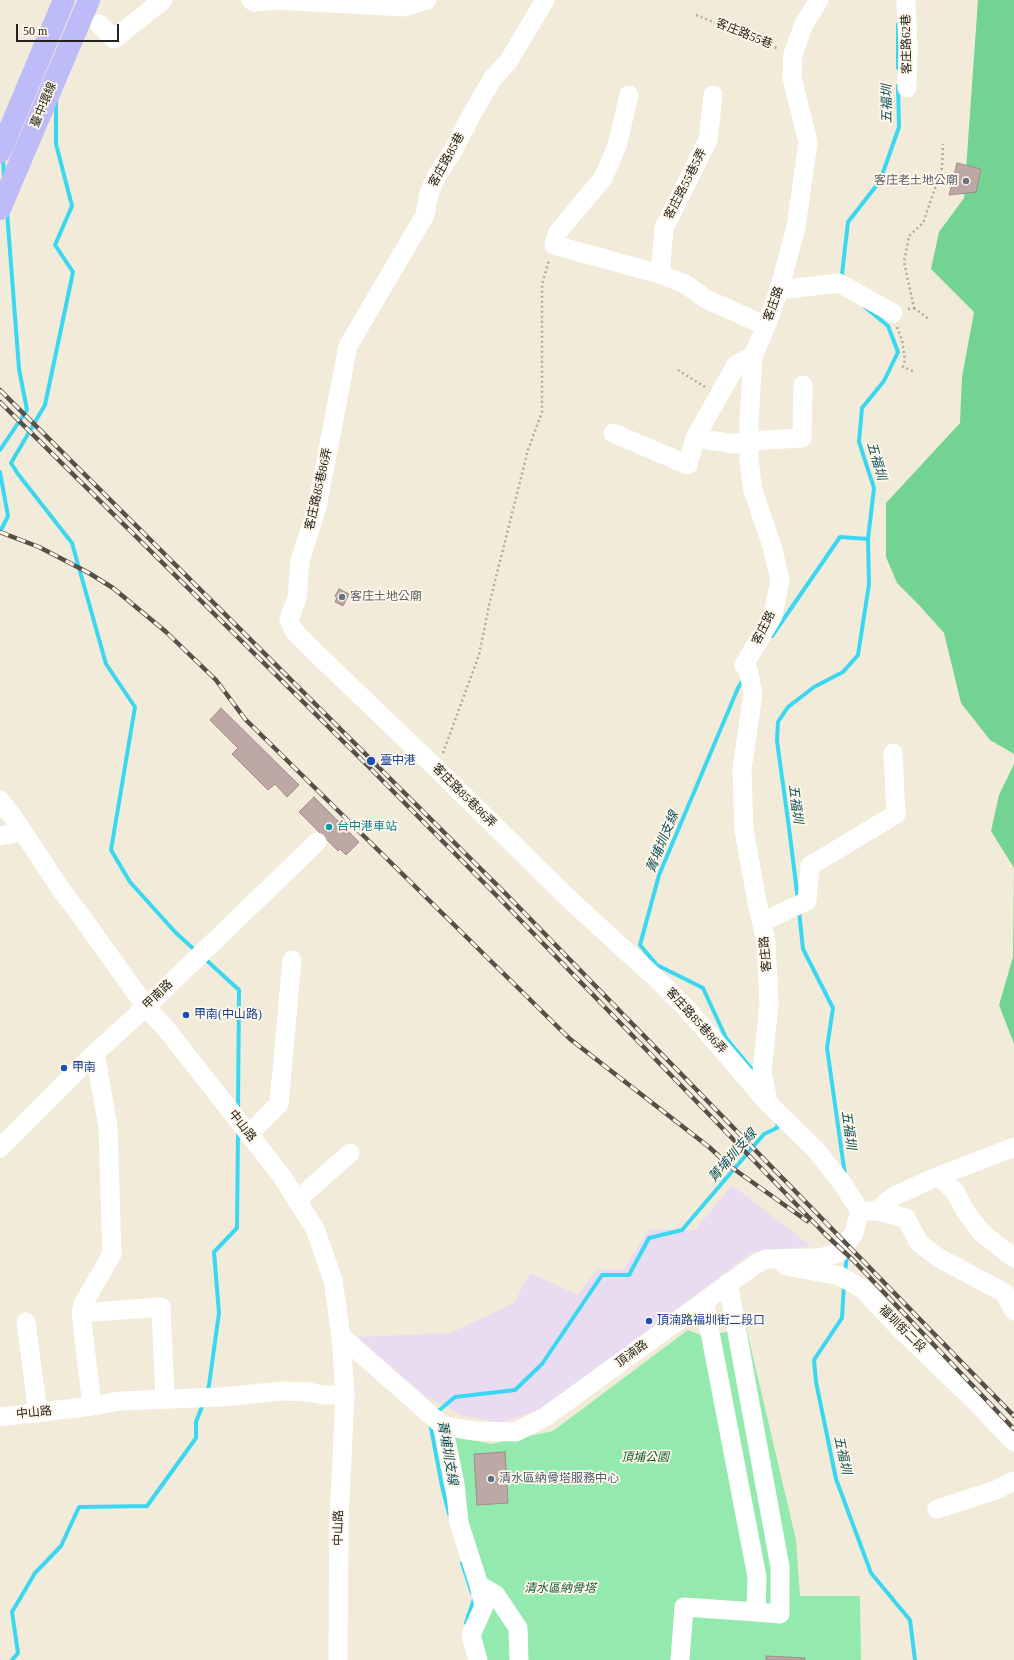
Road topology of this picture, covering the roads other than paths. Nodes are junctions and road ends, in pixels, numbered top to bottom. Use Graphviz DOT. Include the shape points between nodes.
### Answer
graph roads {
  1 [pos="58,0"];
  2 [pos="64,0"];
  3 [pos="89,0"];
  4 [pos="162,0"];
  5 [pos="251,0"];
  6 [pos="427,0"];
  7 [pos="545,0"];
  8 [pos="819,0"];
  9 [pos="906,0"];
  10 [pos="99,24"];
  11 [pos="907,88"];
  12 [pos="629,95"];
  13 [pos="713,95"];
  14 [pos="0,152"];
  15 [pos="0,209"];
  16 [pos="660,274"];
  17 [pos="779,290"];
  18 [pos="892,313"];
  19 [pos="766,326"];
  20 [pos="348,346"];
  21 [pos="753,356"];
  22 [pos="803,385"];
  23 [pos="613,433"];
  24 [pos="695,438"];
  25 [pos="749,441"];
  26 [pos="893,753"];
  27 [pos="0,800"];
  28 [pos="4,830"];
  29 [pos="317,842"];
  30 [pos="62,891"];
  31 [pos="762,922"];
  32 [pos="292,960"];
  33 [pos="146,1007"];
  34 [pos="95,1053"];
  35 [pos="768,1103"];
  36 [pos="249,1134"];
  37 [pos="1014,1147"];
  38 [pos="0,1148"];
  39 [pos="350,1153"];
  40 [pos="939,1176"];
  41 [pos="297,1200"];
  42 [pos="868,1211"];
  43 [pos="1009,1248"];
  44 [pos="766,1259"];
  45 [pos="728,1283"];
  46 [pos="704,1301"];
  47 [pos="1014,1310"];
  48 [pos="81,1313"];
  49 [pos="26,1322"];
  50 [pos="341,1336"];
  51 [pos="344,1395"];
  52 [pos="166,1398"];
  53 [pos="92,1406"];
  54 [pos="38,1413"];
  55 [pos="0,1417"];
  56 [pos="443,1426"];
  57 [pos="1014,1442"];
  58 [pos="1014,1481"];
  59 [pos="937,1509"];
  60 [pos="479,1585"];
  61 [pos="756,1612"];
  62 [pos="338,1660"];
  63 [pos="478,1660"];
  64 [pos="519,1660"];
  65 [pos="680,1660"];
  1 -- 14 [label="highway"];
  2 -- 14 [label="highway, 臺中環線"];
  3 -- 15 [label="highway, 臺中環線"];
  4 -- 10 [label="street" via="114,40"];
  5 -- 6 [label="street" via="404,7"];
  7 -- 20 [label="street, 客庄路85巷" via="508,62 493,78 436,177 429,194 425,216"];
  8 -- 17 [label="street, 客庄路" via="804,24 793,54 792,78 808,142 796,227"];
  9 -- 11 [label="street, 客庄路62巷"];
  12 -- 16 [label="street" via="616,146 603,178 558,232 554,245"];
  13 -- 16 [label="street, 客庄路55巷5弄" via="708,140 664,228"];
  16 -- 19 [label="street" via="684,284 706,299"];
  17 -- 18 [label="street" via="839,283"];
  17 -- 19 [label="street, 客庄路"];
  19 -- 21 [label="street, 客庄路"];
  20 -- 35 [label="street, 客庄路85巷86弄" via="317,507 300,561 297,598 289,620 294,631 568,898 660,982 689,1011"];
  21 -- 24 [label="street" via="736,366"];
  21 -- 25 [label="street, 客庄路"];
  22 -- 25 [label="street" via="802,438"];
  23 -- 24 [label="street" via="688,465"];
  24 -- 25 [label="street" via="735,444"];
  25 -- 31 [label="street, 客庄路" via="753,491 772,546 780,580 773,616 744,665 748,669 753,694 742,769 744,830"];
  26 -- 31 [label="street" via="896,814 810,866 807,901"];
  27 -- 30 [label="street"];
  28 -- 30 [label="street"];
  29 -- 33 [label="street, 甲南路"];
  30 -- 33 [label="street, 中山路"];
  31 -- 35 [label="street, 客庄路" via="766,942 769,1004 762,1072"];
  32 -- 36 [label="street" via="279,1104"];
  33 -- 34 [label="street, 甲南路"];
  33 -- 36 [label="street, 中山路"];
  34 -- 38 [label="street, 甲南路"];
  34 -- 48 [label="street" via="108,1127 112,1254 83,1304"];
  35 -- 42 [label="street" via="816,1150"];
  36 -- 41 [label="street, 中山路"];
  37 -- 40 [label="street"];
  39 -- 41 [label="street"];
  40 -- 42 [label="street"];
  40 -- 43 [label="street" via="955,1192 982,1233"];
  41 -- 50 [label="street, 中山路" via="316,1229 333,1280"];
  42 -- 44 [label="street, 頂湳路" via="839,1253 819,1258"];
  42 -- 47 [label="street" via="906,1218 919,1243 939,1258 1005,1293"];
  44 -- 45 [label="street, 頂湳路"];
  44 -- 57 [label="street, 福圳街二段" via="840,1276 864,1290"];
  45 -- 46 [label="street, 頂湳路"];
  45 -- 61 [label="street" via="780,1567 780,1614"];
  46 -- 56 [label="street, 頂湳路" via="545,1417 516,1432 474,1431"];
  46 -- 61 [label="street" via="757,1577"];
  48 -- 52 [label="street" via="161,1306"];
  48 -- 53 [label="street"];
  49 -- 54 [label="street"];
  50 -- 51 [label="street, 中山路"];
  50 -- 56 [label="street"];
  51 -- 52 [label="street, 中山路" via="282,1391 222,1397"];
  51 -- 62 [label="street, 中山路" via="339,1519"];
  52 -- 53 [label="street, 中山路" via="118,1401"];
  53 -- 54 [label="street, 中山路"];
  54 -- 55 [label="street, 中山路"];
  56 -- 60 [label="street" via="455,1484 458,1523"];
  58 -- 59 [label="street" via="996,1490"];
  60 -- 63 [label="street" via="484,1606 471,1634"];
  60 -- 64 [label="street" via="496,1595 518,1628"];
  61 -- 65 [label="street" via="684,1607"];
}
